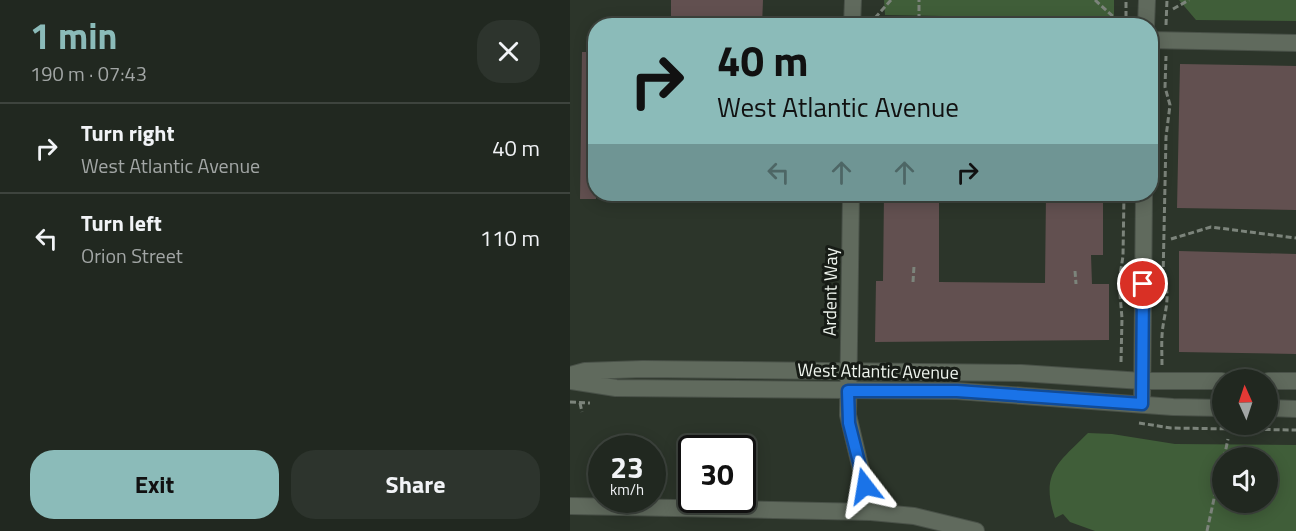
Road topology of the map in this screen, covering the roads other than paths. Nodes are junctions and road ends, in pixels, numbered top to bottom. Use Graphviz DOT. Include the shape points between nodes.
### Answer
graph roads {
  1 [pos="853,0"];
  2 [pos="1147,0"];
  3 [pos="852,18"];
  4 [pos="1146,18"];
  5 [pos="1158,40"];
  6 [pos="1296,43"];
  7 [pos="850,201"];
  8 [pos="1144,201"];
  9 [pos="848,371"];
  10 [pos="570,375"];
  11 [pos="570,381"];
  12 [pos="1142,381"];
  13 [pos="1212,381"];
  14 [pos="1278,381"];
  15 [pos="1296,381"];
  16 [pos="848,391"];
  17 [pos="1142,404"];
  18 [pos="1212,408"];
  19 [pos="1278,408"];
  20 [pos="1296,409"];
  21 [pos="570,506"];
  22 [pos="871,512"];
  23 [pos="950,528"];
  24 [pos="976,531"];
  1 -- 3 [label="street"];
  2 -- 4 [label="street"];
  5 -- 6 [label="street"];
  7 -- 9 [label="street, Ardent Way"];
  8 -- 12 [label="street"];
  9 -- 10 [label="street, West Atlantic Avenue" via="643,369"];
  9 -- 12 [label="street, West Atlantic Avenue" via="1021,373"];
  9 -- 16 [label="street, Ardent Way"];
  11 -- 16 [label="street, West Atlantic Avenue" via="616,388"];
  12 -- 13 [label="street, West Atlantic Avenue"];
  12 -- 17 [label="street"];
  14 -- 15 [label="street"];
  16 -- 17 [label="street, West Atlantic Avenue" via="957,391"];
  16 -- 22 [label="street, Ardent Way" via="849,423"];
  17 -- 18 [label="street, West Atlantic Avenue"];
  19 -- 20 [label="street"];
  21 -- 22 [label="street"];
  22 -- 23 [label="street" via="914,516"];
  23 -- 24 [label="street"];
}
